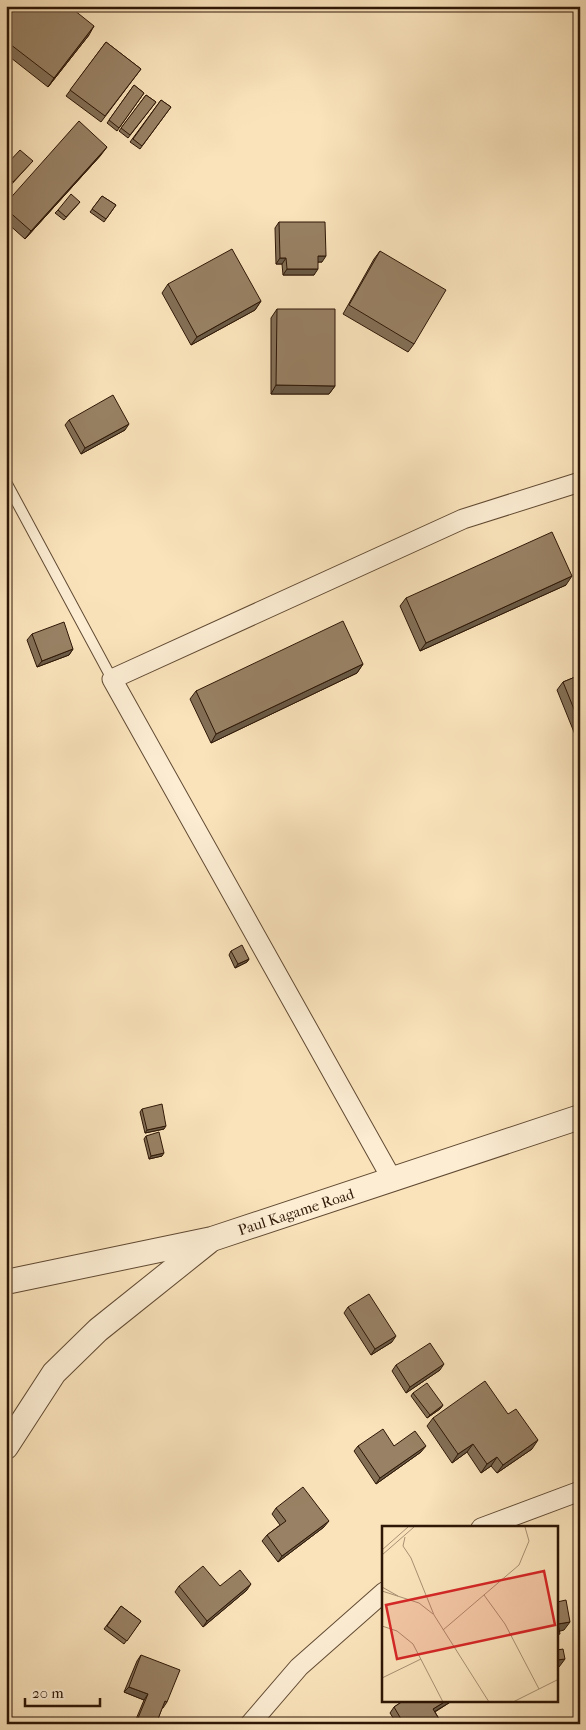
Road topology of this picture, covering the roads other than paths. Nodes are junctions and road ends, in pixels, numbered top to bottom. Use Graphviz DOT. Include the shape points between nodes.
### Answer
graph roads {
  1 [pos="6,482"];
  2 [pos="580,482"];
  3 [pos="112,680"];
  4 [pos="580,1117"];
  5 [pos="393,1181"];
  6 [pos="212,1239"];
  7 [pos="6,1282"];
  8 [pos="6,1447"];
  9 [pos="580,1491"];
  10 [pos="486,1526"];
  11 [pos="382,1594"];
  12 [pos="250,1724"];
  1 -- 3 [label="lane"];
  2 -- 3 [label="street" via="463,519"];
  3 -- 5 [label="street"];
  4 -- 5 [label="street, Paul Kagame Road"];
  5 -- 6 [label="street, Paul Kagame Road"];
  6 -- 7 [label="street, Paul Kagame Road"];
  6 -- 8 [label="street" via="98,1330 54,1373"];
  9 -- 10 [label="street"];
  11 -- 12 [label="street" via="299,1667"];
}
